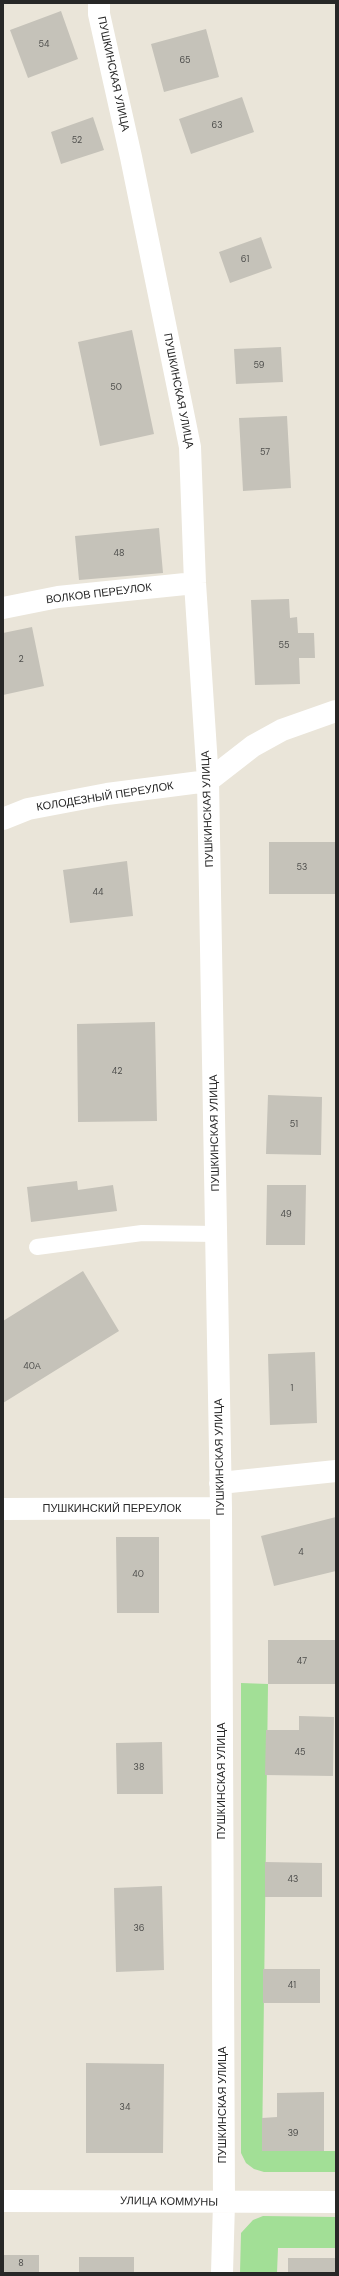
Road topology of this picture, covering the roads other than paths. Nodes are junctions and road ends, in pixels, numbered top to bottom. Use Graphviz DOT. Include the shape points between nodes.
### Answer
graph roads {
  1 [pos="99,3"];
  2 [pos="195,583"];
  3 [pos="3,608"];
  4 [pos="336,711"];
  5 [pos="208,781"];
  6 [pos="3,819"];
  7 [pos="217,1234"];
  8 [pos="37,1247"];
  9 [pos="336,1470"];
  10 [pos="220,1482"];
  11 [pos="221,1508"];
  12 [pos="3,1509"];
  13 [pos="3,2200"];
  14 [pos="336,2202"];
  15 [pos="224,2203"];
  16 [pos="222,2273"];
  1 -- 2 [label="street, ПУШКИНСКАЯ УЛИЦА" via="99,14 190,447"];
  2 -- 3 [label="street, ВОЛКОВ ПЕРЕУЛОК" via="58,597"];
  2 -- 5 [label="street, ПУШКИНСКАЯ УЛИЦА"];
  4 -- 5 [label="street" via="282,730 253,746"];
  5 -- 6 [label="street, КОЛОДЕЗНЫЙ ПЕРЕУЛОК" via="106,794 28,809"];
  5 -- 7 [label="street, ПУШКИНСКАЯ УЛИЦА"];
  7 -- 8 [label="lane" via="142,1233"];
  7 -- 10 [label="street, ПУШКИНСКАЯ УЛИЦА"];
  9 -- 10 [label="street"];
  10 -- 11 [label="street, ПУШКИНСКАЯ УЛИЦА"];
  11 -- 12 [label="street, ПУШКИНСКИЙ ПЕРЕУЛОК"];
  11 -- 15 [label="street, ПУШКИНСКАЯ УЛИЦА"];
  13 -- 15 [label="street, УЛИЦА КОММУНЫ"];
  14 -- 15 [label="street, УЛИЦА КОММУНЫ"];
  15 -- 16 [label="street, ПУШКИНСКАЯ УЛИЦА"];
}
